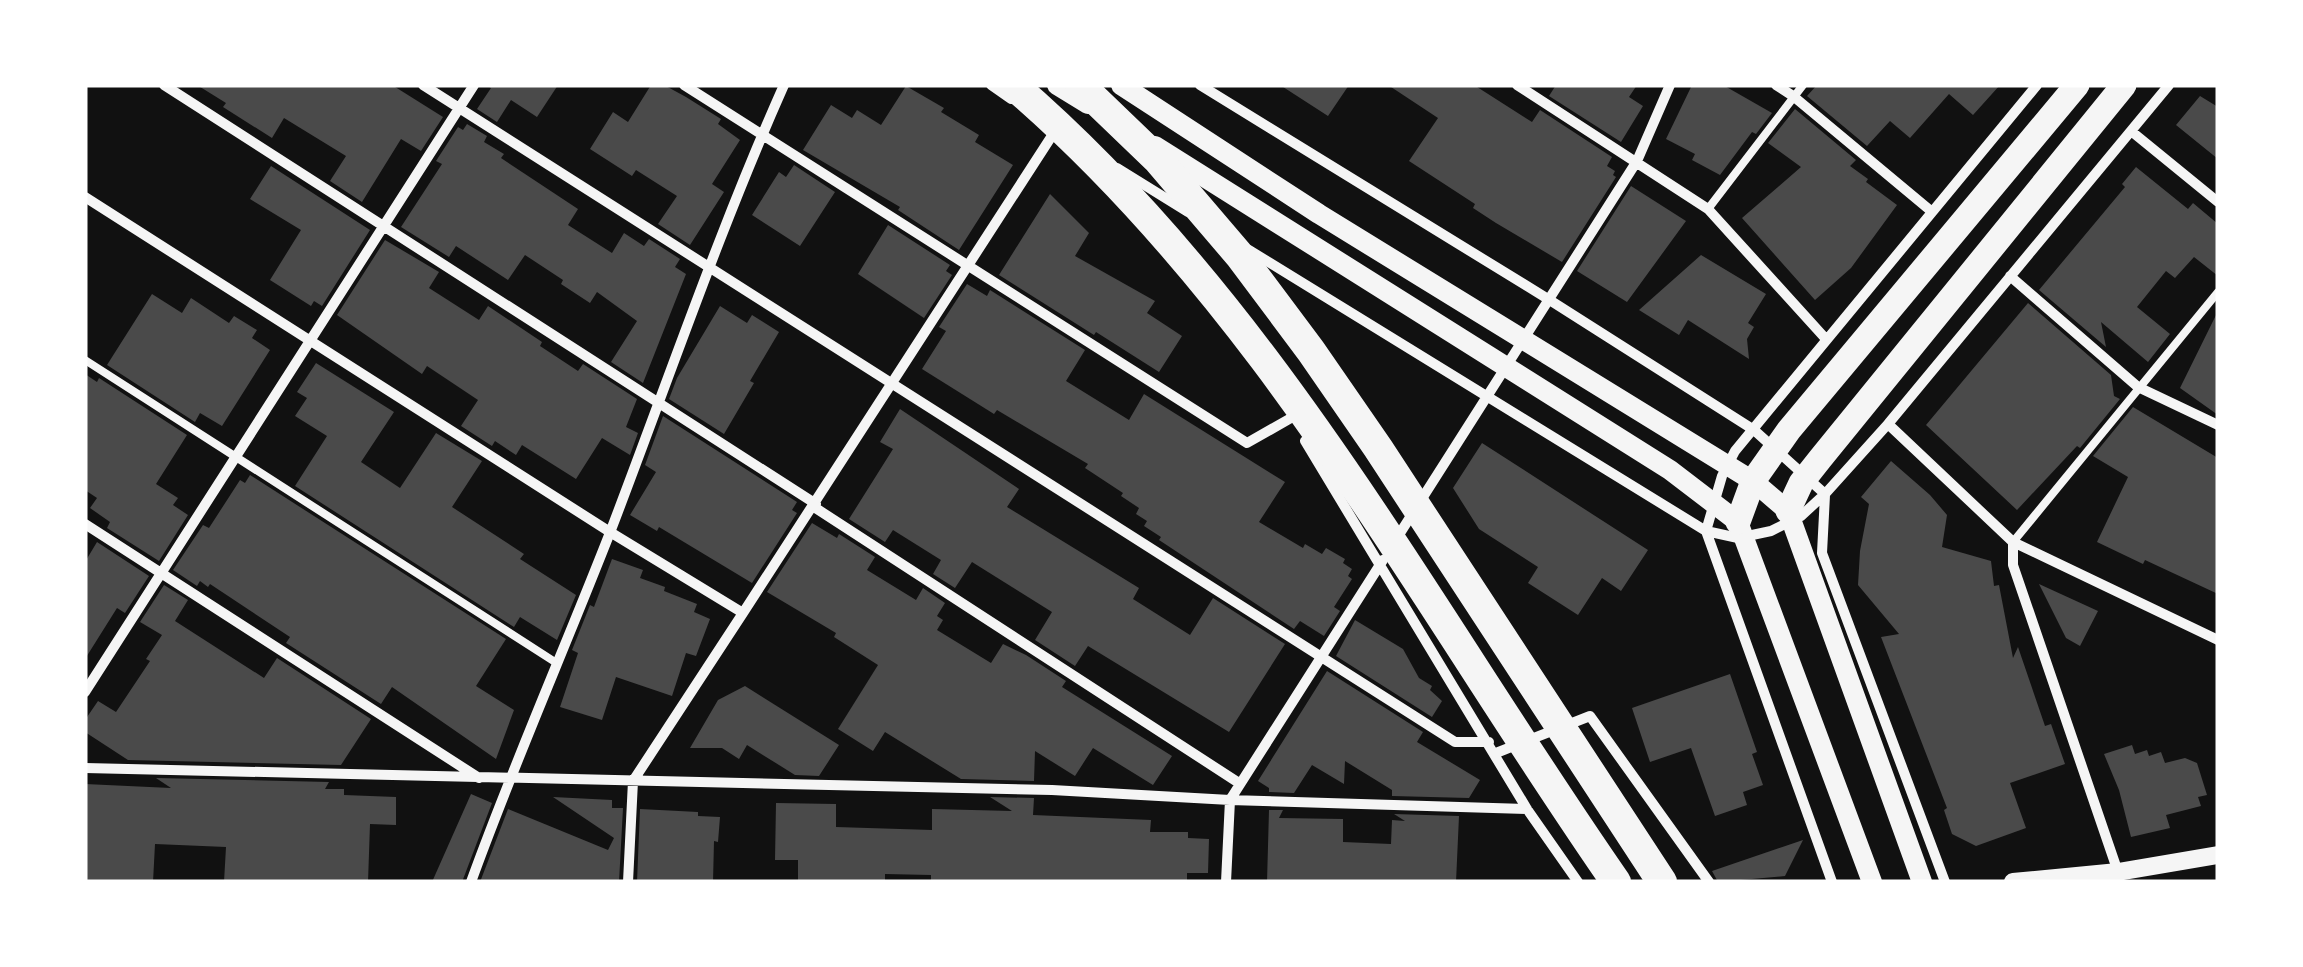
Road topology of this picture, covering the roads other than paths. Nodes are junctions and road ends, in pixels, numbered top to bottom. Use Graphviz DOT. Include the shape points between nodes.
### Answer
graph roads {
  1 [pos="164,85"];
  2 [pos="423,85"];
  3 [pos="474,85"];
  4 [pos="684,85"];
  5 [pos="784,85"];
  6 [pos="990,85"];
  7 [pos="1013,85"];
  8 [pos="1057,85"];
  9 [pos="1080,85"];
  10 [pos="1121,85"];
  11 [pos="1200,85"];
  12 [pos="1516,85"];
  13 [pos="1670,85"];
  14 [pos="1776,85"];
  15 [pos="1802,85"];
  16 [pos="2037,85"];
  17 [pos="2077,85"];
  18 [pos="2124,85"];
  19 [pos="2169,85"];
  20 [pos="1794,96"];
  21 [pos="459,108"];
  22 [pos="1056,129"];
  23 [pos="2131,130"];
  24 [pos="762,135"];
  25 [pos="1637,161"];
  26 [pos="85,197"];
  27 [pos="2218,202"];
  28 [pos="1708,208"];
  29 [pos="1931,211"];
  30 [pos="384,226"];
  31 [pos="968,263"];
  32 [pos="708,267"];
  33 [pos="2010,276"];
  34 [pos="2218,292"];
  35 [pos="1548,299"];
  36 [pos="1825,338"];
  37 [pos="310,342"];
  38 [pos="85,360"];
  39 [pos="893,386"];
  40 [pos="2138,386"];
  41 [pos="1487,398"];
  42 [pos="658,402"];
  43 [pos="1292,418"];
  44 [pos="1888,424"];
  45 [pos="2218,425"];
  46 [pos="1754,430"];
  47 [pos="236,457"];
  48 [pos="1753,481"];
  49 [pos="1826,494"];
  50 [pos="815,506"];
  51 [pos="1788,511"];
  52 [pos="1738,522"];
  53 [pos="85,524"];
  54 [pos="1706,531"];
  55 [pos="610,532"];
  56 [pos="2013,542"];
  57 [pos="1381,563"];
  58 [pos="161,572"];
  59 [pos="743,613"];
  60 [pos="2218,640"];
  61 [pos="1320,658"];
  62 [pos="555,662"];
  63 [pos="85,691"];
  64 [pos="1489,742"];
  65 [pos="1496,753"];
  66 [pos="85,768"];
  67 [pos="480,779"];
  68 [pos="508,780"];
  69 [pos="633,781"];
  70 [pos="1239,784"];
  71 [pos="1230,800"];
  72 [pos="1527,809"];
  73 [pos="2218,855"];
  74 [pos="2118,872"];
  75 [pos="471,882"];
  76 [pos="628,882"];
  77 [pos="1226,882"];
  78 [pos="1578,882"];
  79 [pos="1616,882"];
  80 [pos="1662,882"];
  81 [pos="1709,882"];
  82 [pos="1832,882"];
  83 [pos="1872,882"];
  84 [pos="1922,882"];
  85 [pos="1945,882"];
  86 [pos="2013,882"];
  1 -- 30 [label="street"];
  2 -- 21 [label="street"];
  3 -- 21 [label="street"];
  4 -- 24 [label="street"];
  5 -- 24 [label="street"];
  6 -- 22 [label="street"];
  7 -- 79 [label="highway" via="1203,278 1340,466"];
  8 -- 52 [label="main road" via="1670,470"];
  9 -- 80 [label="highway" via="1158,160 1311,351"];
  10 -- 48 [label="main road"];
  11 -- 35 [label="street"];
  12 -- 25 [label="street"];
  13 -- 25 [label="street"];
  14 -- 20 [label="street"];
  15 -- 20 [label="lane"];
  16 -- 29 [label="street"];
  17 -- 48 [label="main road"];
  18 -- 51 [label="main road" via="1801,483"];
  19 -- 23 [label="street"];
  20 -- 28 [label="lane"];
  20 -- 29 [label="street"];
  21 -- 30 [label="street"];
  21 -- 32 [label="street"];
  22 -- 31 [label="street"];
  22 -- 41 [label="street"];
  22 -- 43 [label="street" via="1202,290"];
  23 -- 27 [label="street"];
  23 -- 33 [label="street"];
  24 -- 31 [label="street"];
  24 -- 32 [label="street"];
  25 -- 28 [label="street"];
  25 -- 35 [label="street"];
  26 -- 37 [label="street"];
  28 -- 36 [label="street"];
  29 -- 36 [label="street"];
  30 -- 37 [label="street"];
  30 -- 42 [label="street"];
  31 -- 39 [label="street"];
  31 -- 43 [label="street" via="1247,443"];
  32 -- 39 [label="street"];
  32 -- 42 [label="street"];
  33 -- 40 [label="street"];
  33 -- 44 [label="street"];
  34 -- 40 [label="lane"];
  35 -- 41 [label="street"];
  35 -- 46 [label="street"];
  36 -- 46 [label="street"];
  37 -- 47 [label="street"];
  37 -- 55 [label="street"];
  38 -- 47 [label="lane"];
  39 -- 50 [label="street"];
  39 -- 61 [label="street"];
  40 -- 45 [label="street"];
  40 -- 56 [label="lane"];
  41 -- 54 [label="street"];
  41 -- 57 [label="street"];
  42 -- 50 [label="street"];
  42 -- 55 [label="street"];
  43 -- 57 [label="street"];
  44 -- 49 [label="street"];
  44 -- 56 [label="street"];
  46 -- 49 [label="street"];
  46 -- 54 [label="street" via="1722,476"];
  47 -- 58 [label="street"];
  47 -- 62 [label="lane"];
  48 -- 51 [label="main road"];
  48 -- 52 [label="main road"];
  49 -- 54 [label="street" via="1771,531 1738,538"];
  49 -- 85 [label="street" via="1822,553"];
  50 -- 59 [label="street"];
  50 -- 70 [label="street"];
  51 -- 84 [label="main road"];
  52 -- 83 [label="main road"];
  53 -- 58 [label="street"];
  54 -- 82 [label="street"];
  55 -- 59 [label="street"];
  55 -- 62 [label="street"];
  56 -- 60 [label="street"];
  56 -- 74 [label="street" via="2013,565"];
  57 -- 61 [label="street"];
  57 -- 64 [label="street"];
  58 -- 63 [label="street"];
  58 -- 67 [label="street"];
  59 -- 69 [label="street"];
  61 -- 64 [label="street" via="1455,742"];
  61 -- 70 [label="street"];
  62 -- 68 [label="street"];
  64 -- 65 [label="street"];
  65 -- 72 [label="street"];
  65 -- 81 [label="street" via="1590,716"];
  66 -- 67 [label="street"];
  67 -- 68 [label="street"];
  68 -- 69 [label="street"];
  68 -- 75 [label="street"];
  69 -- 71 [label="street"];
  69 -- 76 [label="street"];
  70 -- 71 [label="street"];
  71 -- 72 [label="street"];
  71 -- 77 [label="street"];
  72 -- 78 [label="street"];
  73 -- 74 [label="street"];
  74 -- 86 [label="street"];
}
